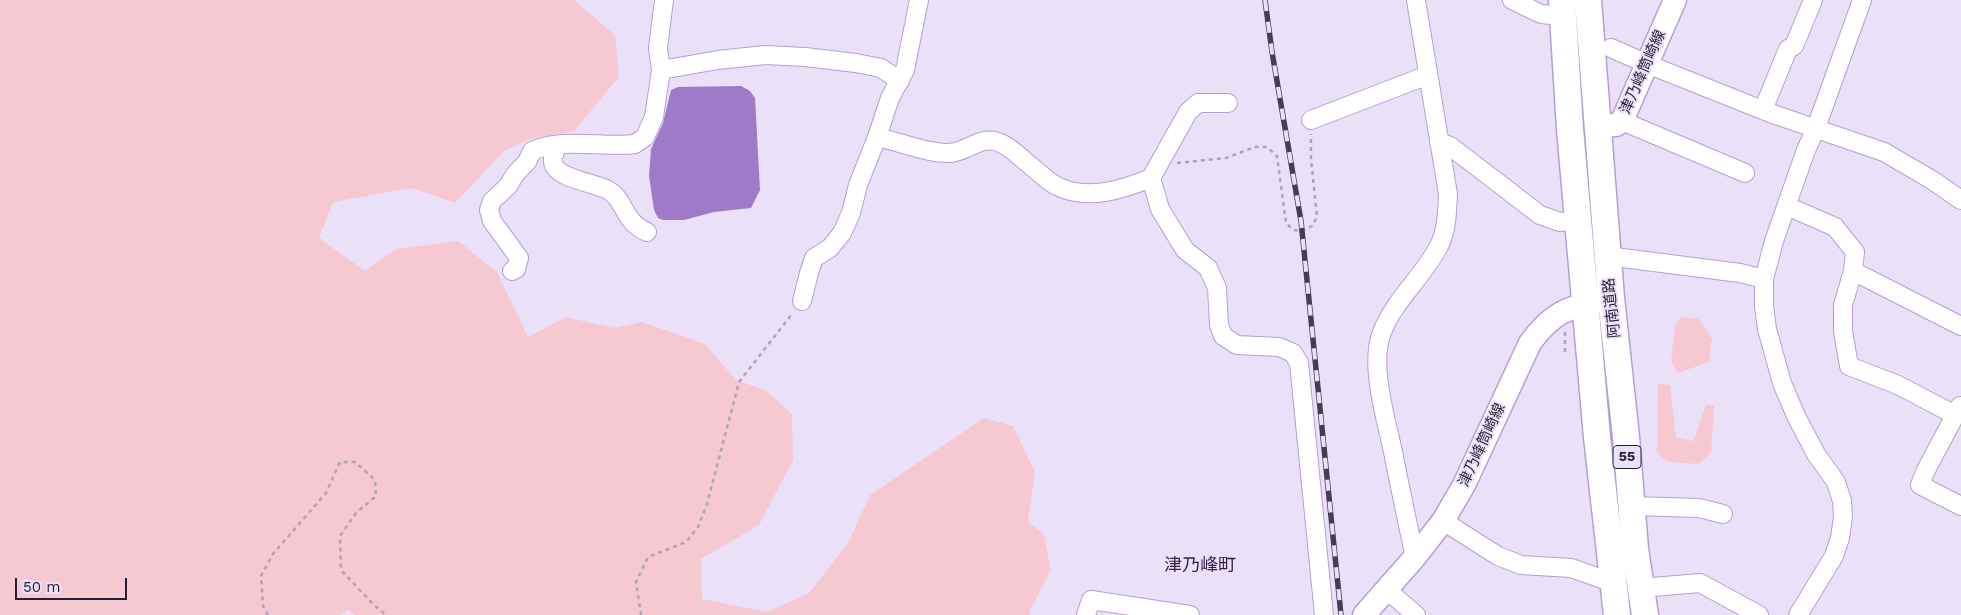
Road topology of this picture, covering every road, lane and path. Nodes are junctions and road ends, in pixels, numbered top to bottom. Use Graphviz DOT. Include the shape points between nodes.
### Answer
graph roads {
  1 [pos="664,0"];
  2 [pos="919,0"];
  3 [pos="1416,0"];
  4 [pos="1512,0"];
  5 [pos="1588,0"];
  6 [pos="1674,0"];
  7 [pos="1813,0"];
  8 [pos="1862,0"];
  9 [pos="1562,8"];
  10 [pos="1611,48"];
  11 [pos="1647,64"];
  12 [pos="661,70"];
  13 [pos="1428,75"];
  14 [pos="900,81"];
  15 [pos="1228,103"];
  16 [pos="1763,110"];
  17 [pos="1311,120"];
  18 [pos="1622,120"];
  19 [pos="1597,126"];
  20 [pos="1816,128"];
  21 [pos="877,137"];
  22 [pos="1439,142"];
  23 [pos="558,145"];
  24 [pos="1154,172"];
  25 [pos="1745,173"];
  26 [pos="1961,200"];
  27 [pos="1787,206"];
  28 [pos="1579,221"];
  29 [pos="647,232"];
  30 [pos="1607,256"];
  31 [pos="512,271"];
  32 [pos="1853,271"];
  33 [pos="1764,279"];
  34 [pos="1611,298"];
  35 [pos="802,301"];
  36 [pos="1585,303"];
  37 [pos="1961,326"];
  38 [pos="1959,409"];
  39 [pos="1631,506"];
  40 [pos="1961,506"];
  41 [pos="1723,514"];
  42 [pos="1443,521"];
  43 [pos="1415,557"];
  44 [pos="1614,583"];
  45 [pos="1640,588"];
  46 [pos="1387,590"];
  47 [pos="268,615"];
  48 [pos="386,615"];
  49 [pos="641,615"];
  50 [pos="1086,615"];
  51 [pos="1190,615"];
  52 [pos="1324,615"];
  53 [pos="1364,615"];
  54 [pos="1416,615"];
  55 [pos="1617,615"];
  56 [pos="1645,615"];
  57 [pos="1759,615"];
  58 [pos="1798,615"];
  1 -- 12 [label="street" via="658,48"];
  2 -- 14 [label="street"];
  3 -- 13 [label="street"];
  4 -- 9 [label="street" via="1541,14"];
  5 -- 19 [label="highway, 阿南道路 / 55"];
  6 -- 11 [label="main road, 津乃峰筒崎線"];
  7 -- 16 [label="street"];
  8 -- 20 [label="street"];
  9 -- 28 [label="highway, 阿南道路 / 55"];
  10 -- 11 [label="street"];
  11 -- 16 [label="street"];
  11 -- 18 [label="main road, 津乃峰筒崎線"];
  12 -- 14 [label="street" via="718,60 797,57 881,68"];
  12 -- 23 [label="street" via="654,117 645,137 635,144"];
  13 -- 17 [label="street"];
  13 -- 22 [label="street"];
  14 -- 21 [label="street" via="890,98"];
  15 -- 24 [label="street" via="1198,103 1188,112"];
  16 -- 20 [label="street"];
  17 -- 24 [label="path" via="1317,217 1312,226 1302,231 1293,230 1286,223 1276,156 1267,147 1255,147 1226,158"];
  18 -- 19 [label="main road, 津乃峰筒崎線" via="1616,125"];
  18 -- 25 [label="street"];
  19 -- 30 [label="highway, 阿南道路 / 55"];
  20 -- 26 [label="street" via="1884,152"];
  20 -- 27 [label="street"];
  21 -- 24 [label="street" via="942,154 983,140 998,142 1058,187 1070,191 1090,193 1124,189"];
  21 -- 35 [label="street" via="842,233 830,248 814,258"];
  22 -- 28 [label="street" via="1450,146 1540,215 1560,222"];
  22 -- 43 [label="street" via="1448,194 1446,224 1439,245 1397,304 1382,333 1377,359"];
  23 -- 29 [label="street" via="553,160 555,167 563,174 608,190 629,220"];
  23 -- 31 [label="street" via="532,151 508,186 492,200 489,210 492,221 519,258 516,269"];
  24 -- 52 [label="street" via="1160,209 1185,250 1208,268 1217,288 1218,325 1223,336 1238,345 1279,347 1292,353 1299,363"];
  27 -- 32 [label="street" via="1836,227 1855,252"];
  27 -- 33 [label="street"];
  28 -- 36 [label="highway, 阿南道路 / 55"];
  30 -- 33 [label="street"];
  30 -- 34 [label="highway, 阿南道路 / 55"];
  32 -- 37 [label="street"];
  32 -- 38 [label="street" via="1843,305 1849,366"];
  33 -- 58 [label="street" via="1767,329 1782,383 1816,454 1836,482 1842,501 1840,538 1834,556"];
  34 -- 36 [label="main road, 津乃峰筒崎線"];
  34 -- 39 [label="highway, 阿南道路 / 55"];
  35 -- 49 [label="path" via="739,382 698,528 686,542 648,557 636,582"];
  36 -- 42 [label="main road, 津乃峰筒崎線" via="1553,317 1530,344 1464,486"];
  36 -- 44 [label="highway, 阿南道路 / 55"];
  38 -- 40 [label="street" via="1920,485"];
  39 -- 41 [label="street" via="1699,508"];
  39 -- 45 [label="highway, 阿南道路 / 55"];
  42 -- 43 [label="main road, 津乃峰筒崎線"];
  42 -- 44 [label="street" via="1498,556 1522,564 1571,568"];
  43 -- 46 [label="main road, 津乃峰筒崎線"];
  44 -- 55 [label="highway, 阿南道路 / 55"];
  45 -- 56 [label="highway, 阿南道路 / 55"];
  45 -- 57 [label="street" via="1700,583"];
  46 -- 53 [label="main road, 津乃峰筒崎線"];
  46 -- 54 [label="street"];
  47 -- 48 [label="path" via="263,606 261,576 273,554 326,493 340,462 355,462 375,480 376,496 356,513 340,536 341,570"];
  50 -- 51 [label="street" via="1091,600"];
}
